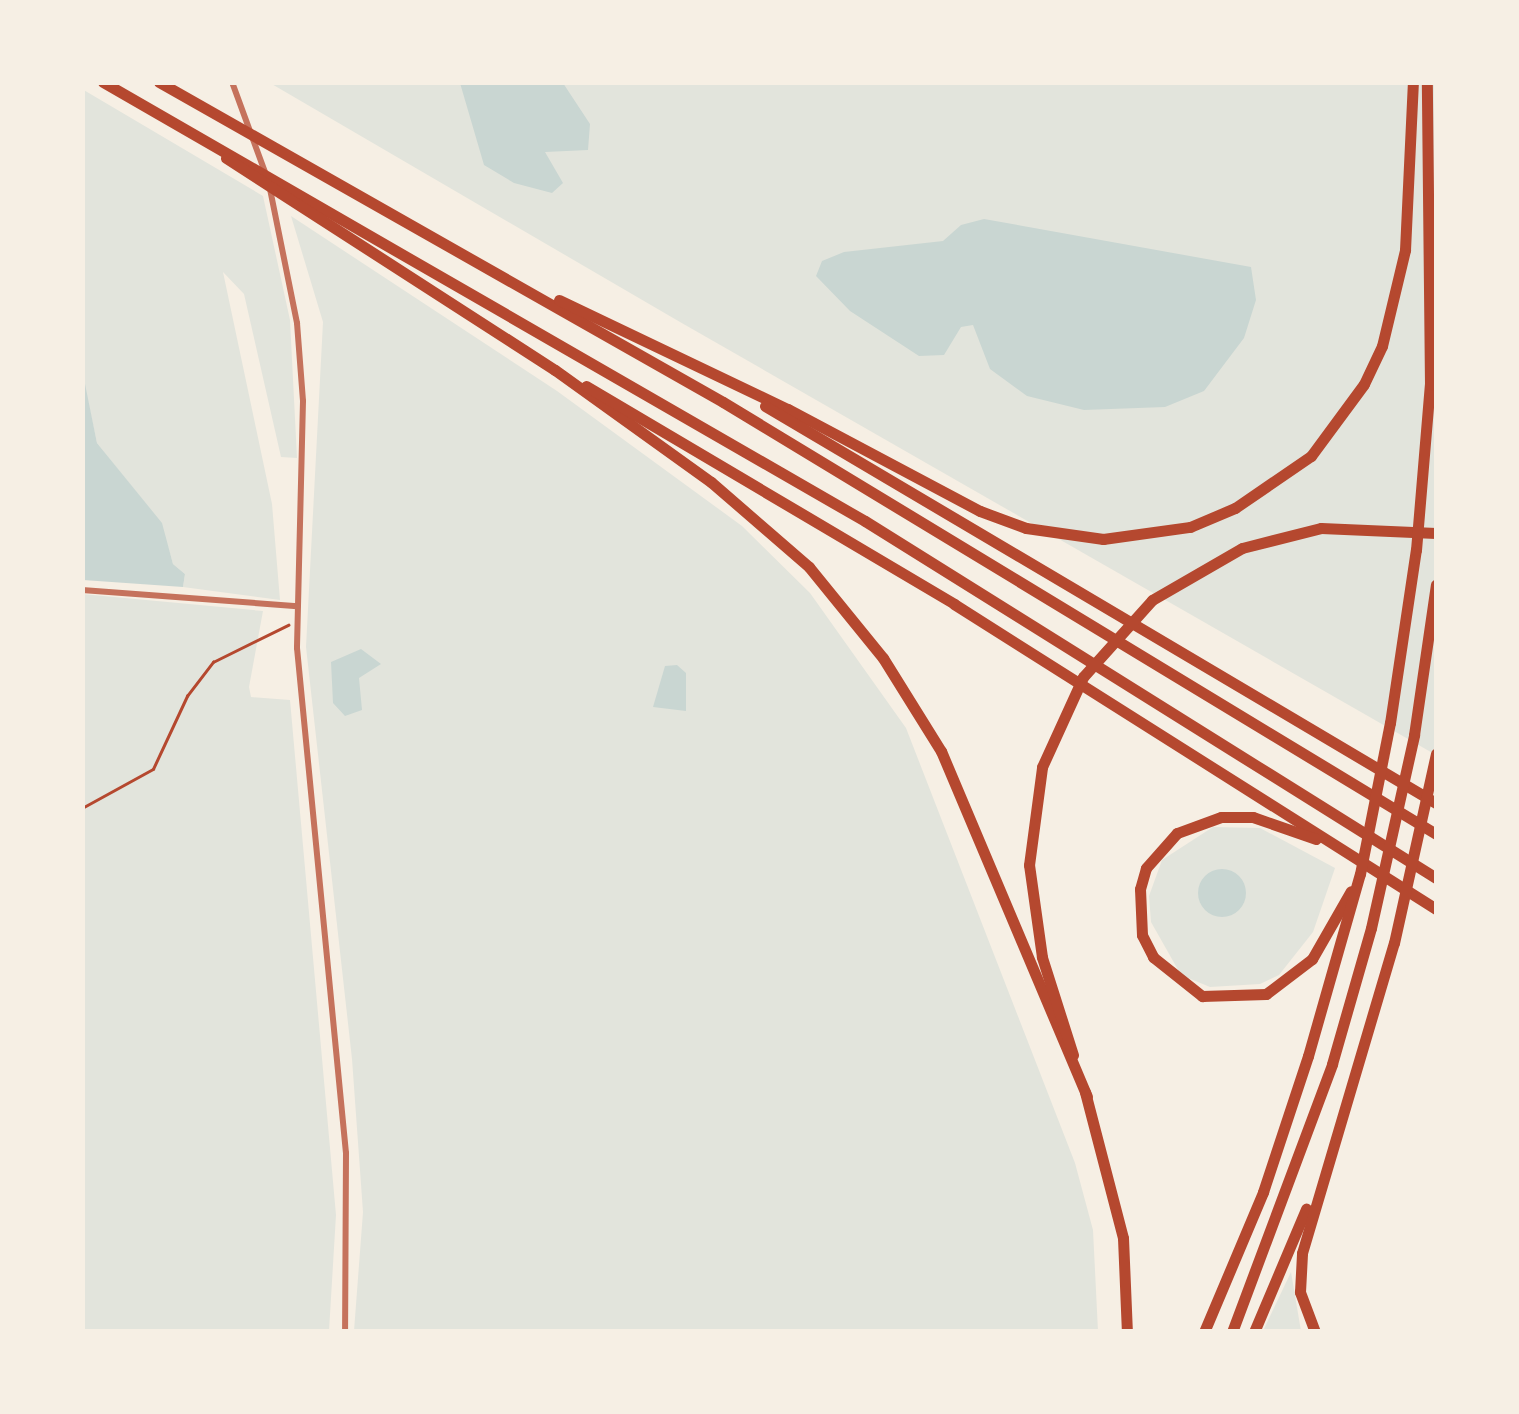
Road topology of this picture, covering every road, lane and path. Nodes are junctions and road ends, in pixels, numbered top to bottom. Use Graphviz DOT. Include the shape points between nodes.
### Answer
graph roads {
  1 [pos="103,82"];
  2 [pos="159,82"];
  3 [pos="232,82"];
  4 [pos="1413,82"];
  5 [pos="1428,82"];
  6 [pos="195,134"];
  7 [pos="504,276"];
  8 [pos="555,370"];
  9 [pos="731,384"];
  10 [pos="1436,533"];
  11 [pos="1436,585"];
  12 [pos="82,590"];
  13 [pos="297,606"];
  14 [pos="296,623"];
  15 [pos="1436,754"];
  16 [pos="1436,803"];
  17 [pos="82,808"];
  18 [pos="1436,834"];
  19 [pos="1349,856"];
  20 [pos="1436,878"];
  21 [pos="1346,910"];
  22 [pos="1436,910"];
  23 [pos="1086,1096"];
  24 [pos="1326,1163"];
  25 [pos="345,1332"];
  26 [pos="1127,1332"];
  27 [pos="1204,1332"];
  28 [pos="1232,1332"];
  29 [pos="1254,1332"];
  30 [pos="1316,1332"];
  1 -- 6 [label="highway"];
  2 -- 7 [label="highway"];
  3 -- 13 [label="street" via="285,247 303,402"];
  4 -- 9 [label="highway" via="1404,250 1382,346 1338,424 1311,456 1235,508 1150,535 1103,539 1026,528 980,512"];
  5 -- 21 [label="highway" via="1434,245 1422,494 1390,723 1360,874"];
  6 -- 8 [label="highway" via="254,180"];
  6 -- 20 [label="highway" via="865,521"];
  7 -- 9 [label="highway" via="657,343"];
  7 -- 18 [label="highway"];
  8 -- 19 [label="highway" via="970,614"];
  8 -- 23 [label="highway" via="756,518 809,567 883,658 941,751 979,831 1052,1026"];
  9 -- 16 [label="highway"];
  10 -- 23 [label="highway" via="1359,526 1282,535 1210,561 1152,600 1103,650 1067,704 1042,767 1029,865 1042,957"];
  11 -- 28 [label="highway" via="1414,736 1371,928 1308,1131"];
  12 -- 13 [label="street"];
  13 -- 14 [label="street"];
  14 -- 17 [label="path" via="213,662 187,696 153,769"];
  14 -- 25 [label="street" via="346,1153"];
  15 -- 24 [label="highway" via="1394,943"];
  19 -- 21 [label="highway" via="1254,817 1195,823 1146,868 1139,913 1142,935 1167,974 1202,996 1236,1000 1266,994 1297,976"];
  19 -- 22 [label="highway"];
  21 -- 27 [label="highway" via="1262,1192"];
  23 -- 26 [label="highway" via="1123,1238"];
  24 -- 29 [label="highway"];
  24 -- 30 [label="highway" via="1299,1280"];
}
